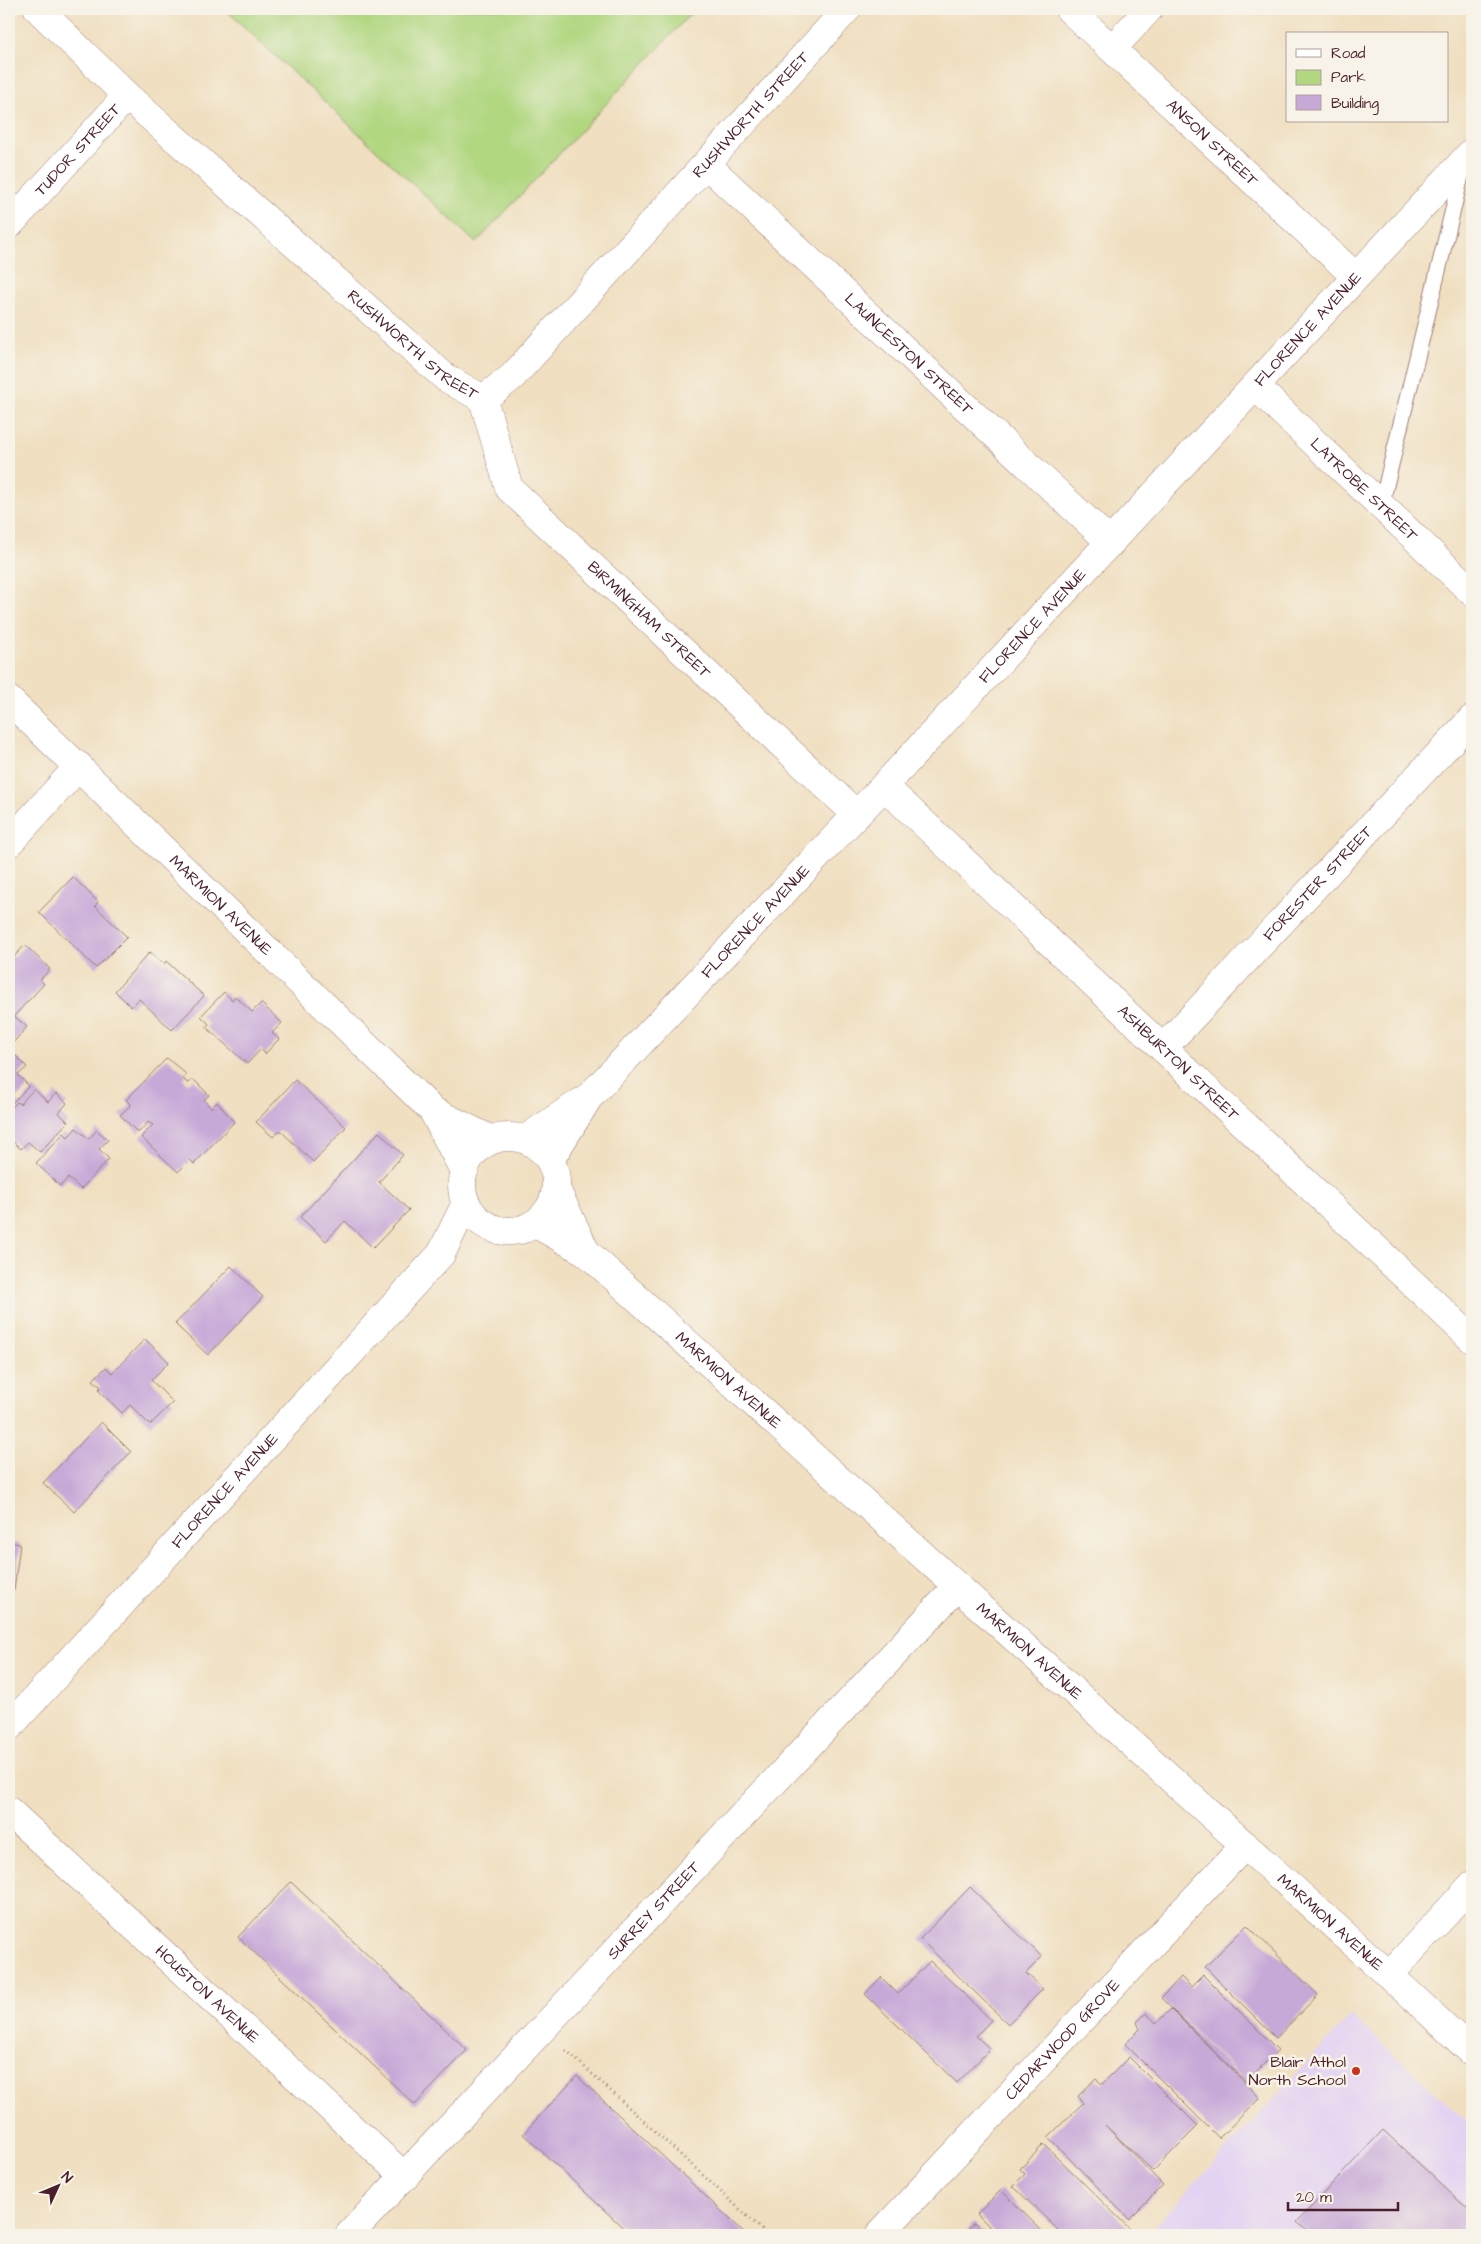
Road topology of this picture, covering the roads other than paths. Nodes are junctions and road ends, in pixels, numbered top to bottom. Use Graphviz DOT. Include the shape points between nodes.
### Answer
graph roads {
  1 [pos="38,9"];
  2 [pos="847,9"];
  3 [pos="1069,9"];
  4 [pos="1149,9"];
  5 [pos="1112,49"];
  6 [pos="127,96"];
  7 [pos="1468,157"];
  8 [pos="706,164"];
  9 [pos="9,225"];
  10 [pos="1355,276"];
  11 [pos="1256,387"];
  12 [pos="483,399"];
  13 [pos="1381,506"];
  14 [pos="1111,543"];
  15 [pos="1472,592"];
  16 [pos="9,700"];
  17 [pos="1472,719"];
  18 [pos="79,766"];
  19 [pos="884,786"];
  20 [pos="857,815"];
  21 [pos="9,843"];
  22 [pos="1163,1048"];
  23 [pos="589,1097"];
  24 [pos="433,1111"];
  25 [pos="524,1139"];
  26 [pos="492,1140"];
  27 [pos="550,1160"];
  28 [pos="464,1170"];
  29 [pos="557,1191"];
  30 [pos="466,1203"];
  31 [pos="536,1224"];
  32 [pos="488,1226"];
  33 [pos="586,1252"];
  34 [pos="441,1254"];
  35 [pos="1472,1339"];
  36 [pos="958,1586"];
  37 [pos="9,1727"];
  38 [pos="9,1811"];
  39 [pos="1245,1845"];
  40 [pos="1472,1885"];
  41 [pos="1390,1975"];
  42 [pos="1472,2052"];
  43 [pos="405,2177"];
  44 [pos="349,2235"];
  45 [pos="879,2235"];
  1 -- 6 [label="street, RUSHWORTH STREET"];
  2 -- 8 [label="street, RUSHWORTH STREET"];
  3 -- 5 [label="street, ANSON STREET"];
  4 -- 5 [label="street"];
  5 -- 10 [label="street, ANSON STREET"];
  6 -- 9 [label="street, TUDOR STREET"];
  6 -- 12 [label="street, RUSHWORTH STREET" via="446,378"];
  7 -- 10 [label="street, FLORENCE AVENUE"];
  7 -- 13 [label="lane"];
  8 -- 12 [label="street, RUSHWORTH STREET" via="512,377"];
  8 -- 14 [label="street, LAUNCESTON STREET"];
  10 -- 11 [label="street, FLORENCE AVENUE"];
  11 -- 13 [label="street, LATROBE STREET"];
  11 -- 14 [label="street, FLORENCE AVENUE"];
  12 -- 20 [label="street, BIRMINGHAM STREET" via="509,488"];
  13 -- 15 [label="street, LATROBE STREET"];
  14 -- 19 [label="street, FLORENCE AVENUE"];
  16 -- 18 [label="street, MARMION AVENUE"];
  17 -- 22 [label="street, FORESTER STREET"];
  18 -- 21 [label="street"];
  18 -- 24 [label="street, MARMION AVENUE"];
  19 -- 20 [label="street, FLORENCE AVENUE"];
  19 -- 22 [label="street, ASHBURTON STREET"];
  20 -- 23 [label="street, FLORENCE AVENUE"];
  22 -- 35 [label="street, ASHBURTON STREET"];
  23 -- 25 [label="street, FLORENCE AVENUE"];
  23 -- 27 [label="street, FLORENCE AVENUE"];
  24 -- 26 [label="street, MARMION AVENUE"];
  24 -- 28 [label="street, MARMION AVENUE"];
  25 -- 26 [label="street" via="508,1136"];
  25 -- 27 [label="street" via="539,1147"];
  26 -- 28 [label="street" via="478,1148"];
  27 -- 29 [label="street" via="556,1175"];
  28 -- 30 [label="street" via="462,1187"];
  29 -- 31 [label="street"];
  29 -- 33 [label="street, MARMION AVENUE"];
  30 -- 32 [label="street" via="475,1217"];
  30 -- 34 [label="street, FLORENCE AVENUE"];
  31 -- 32 [label="street" via="504,1232"];
  31 -- 33 [label="street, MARMION AVENUE"];
  32 -- 34 [label="street, FLORENCE AVENUE"];
  33 -- 36 [label="street, MARMION AVENUE"];
  34 -- 37 [label="street, FLORENCE AVENUE"];
  36 -- 39 [label="street, MARMION AVENUE"];
  36 -- 43 [label="street, SURREY STREET"];
  38 -- 43 [label="street, HOUSTON AVENUE"];
  39 -- 41 [label="street, MARMION AVENUE"];
  39 -- 45 [label="street, CEDARWOOD GROVE"];
  40 -- 41 [label="street"];
  41 -- 42 [label="street, MARMION AVENUE"];
  43 -- 44 [label="street, SURREY STREET"];
}
